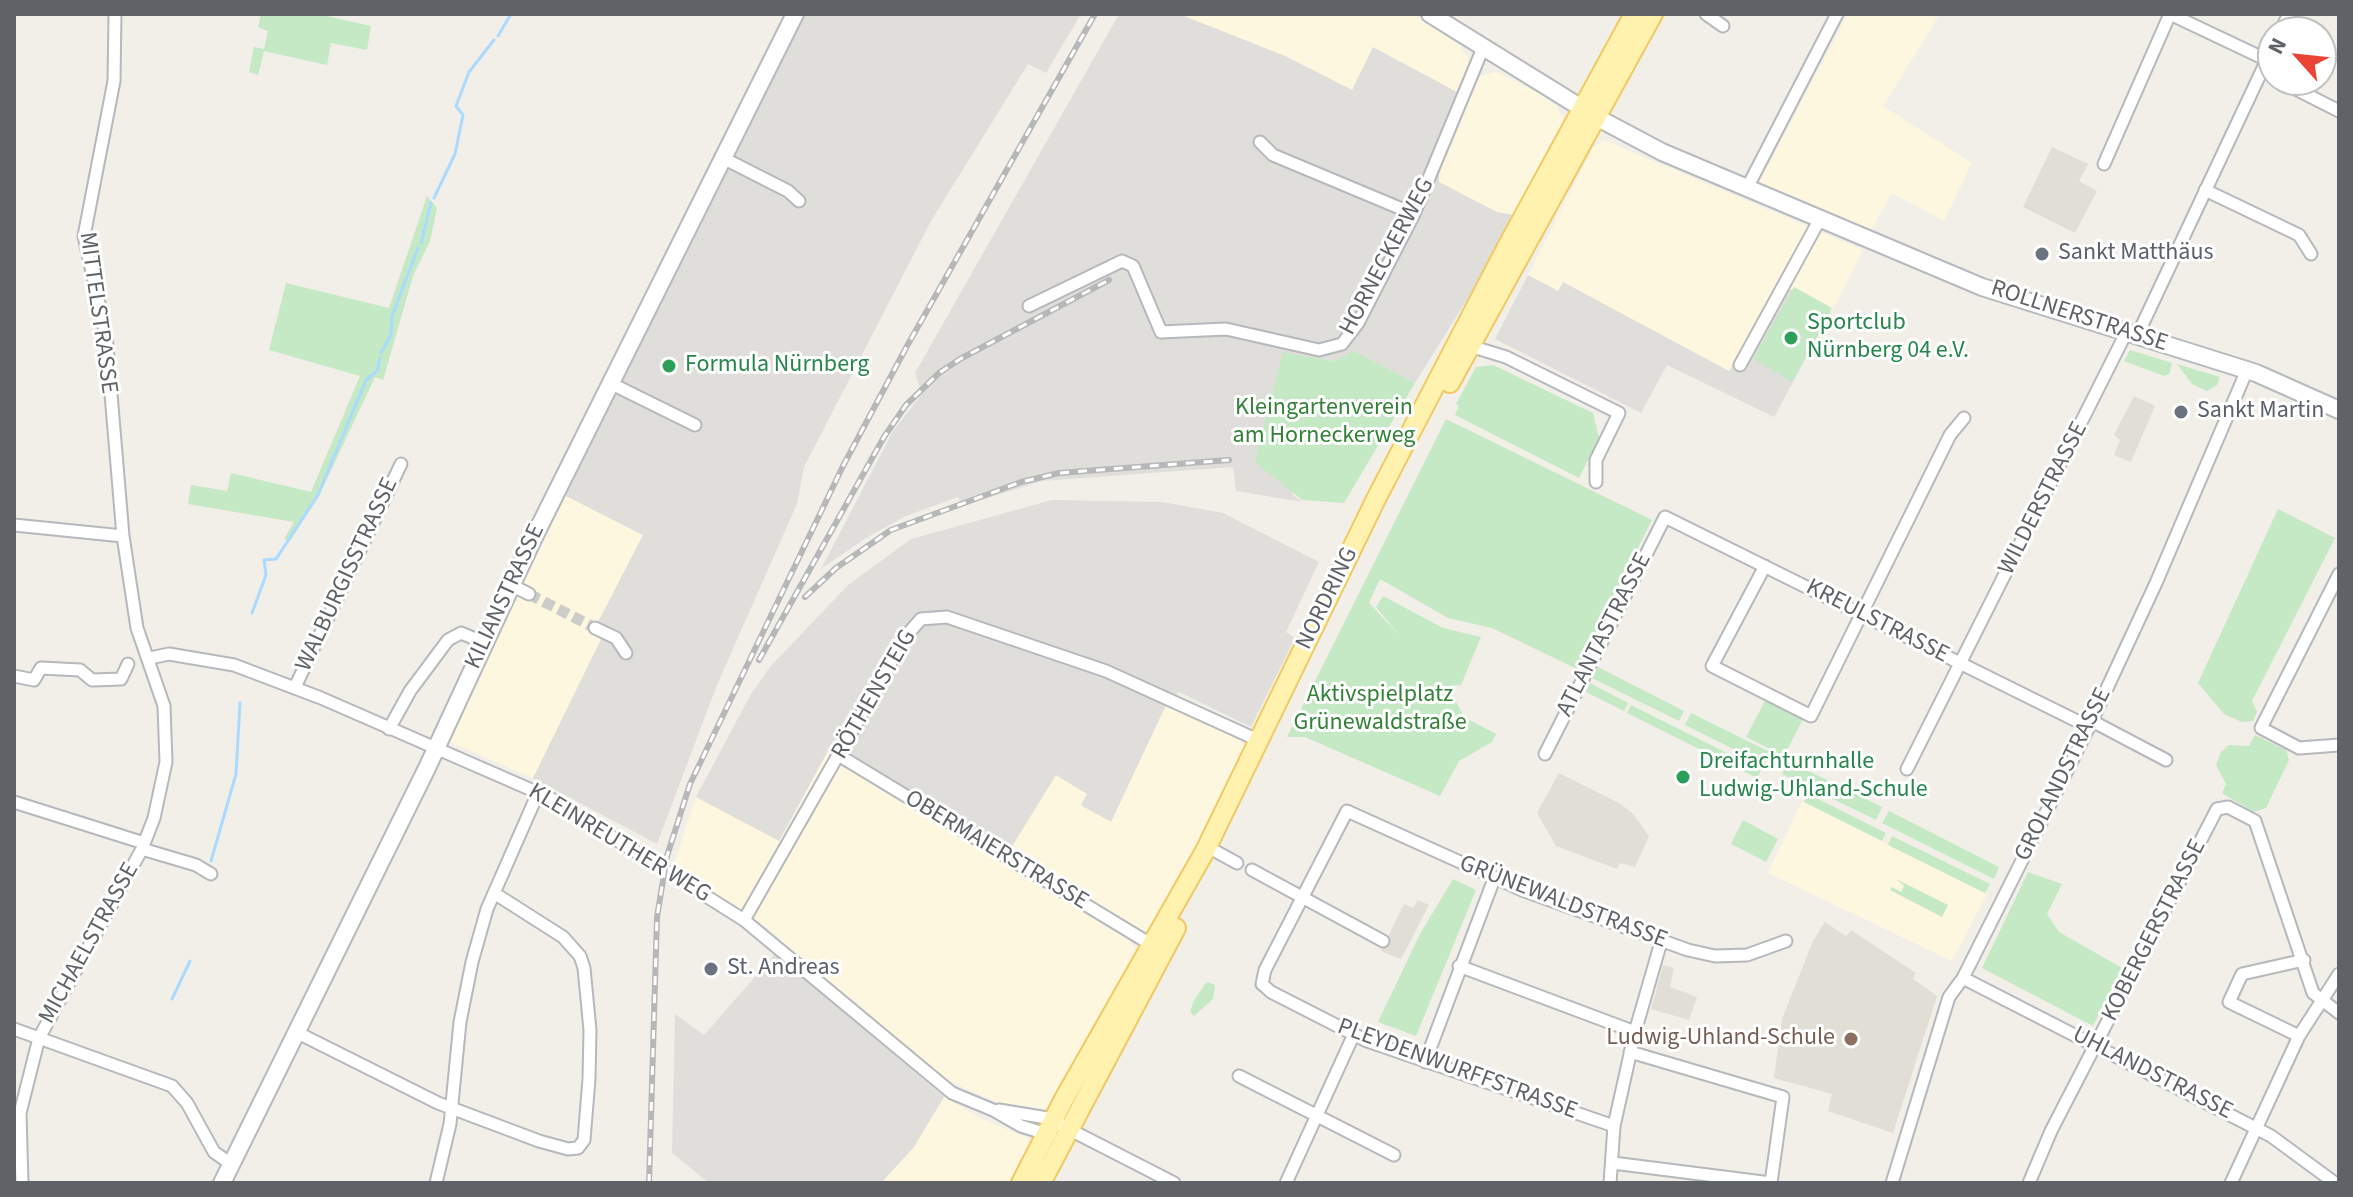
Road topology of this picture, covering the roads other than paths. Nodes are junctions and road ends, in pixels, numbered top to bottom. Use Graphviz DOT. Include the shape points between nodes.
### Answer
graph roads {
  1 [pos="115,14"];
  2 [pos="795,14"];
  3 [pos="1430,14"];
  4 [pos="1634,14"];
  5 [pos="1653,14"];
  6 [pos="1706,14"];
  7 [pos="1837,14"];
  8 [pos="2170,14"];
  9 [pos="1723,26"];
  10 [pos="1483,48"];
  11 [pos="2257,55"];
  12 [pos="2257,80"];
  13 [pos="2309,96"];
  14 [pos="2339,111"];
  15 [pos="1589,112"];
  16 [pos="1260,142"];
  17 [pos="721,157"];
  18 [pos="2104,164"];
  19 [pos="1747,188"];
  20 [pos="2205,190"];
  21 [pos="799,201"];
  22 [pos="1414,214"];
  23 [pos="1821,217"];
  24 [pos="2311,254"];
  25 [pos="1029,306"];
  26 [pos="2132,335"];
  27 [pos="1470,346"];
  28 [pos="1740,365"];
  29 [pos="2247,370"];
  30 [pos="610,383"];
  31 [pos="2339,410"];
  32 [pos="1964,418"];
  33 [pos="695,425"];
  34 [pos="401,464"];
  35 [pos="1596,482"];
  36 [pos="1665,517"];
  37 [pos="14,525"];
  38 [pos="123,536"];
  39 [pos="1765,566"];
  40 [pos="2339,574"];
  41 [pos="511,585"];
  42 [pos="529,594"];
  43 [pos="1861,614"];
  44 [pos="595,628"];
  45 [pos="485,643"];
  46 [pos="626,653"];
  47 [pos="150,658"];
  48 [pos="128,664"];
  49 [pos="1960,664"];
  50 [pos="14,676"];
  51 [pos="295,687"];
  52 [pos="2090,724"];
  53 [pos="389,729"];
  54 [pos="1260,741"];
  55 [pos="2339,745"];
  56 [pos="436,749"];
  57 [pos="1545,754"];
  58 [pos="840,756"];
  59 [pos="2166,760"];
  60 [pos="1907,769"];
  61 [pos="538,793"];
  62 [pos="14,802"];
  63 [pos="143,846"];
  64 [pos="1217,852"];
  65 [pos="1237,863"];
  66 [pos="1252,870"];
  67 [pos="211,874"];
  68 [pos="1494,879"];
  69 [pos="494,893"];
  70 [pos="1303,896"];
  71 [pos="744,920"];
  72 [pos="1383,941"];
  73 [pos="1786,941"];
  74 [pos="1661,942"];
  75 [pos="1152,945"];
  76 [pos="2304,960"];
  77 [pos="1459,966"];
  78 [pos="2339,974"];
  79 [pos="1963,978"];
  80 [pos="2320,1002"];
  81 [pos="2339,1013"];
  82 [pos="14,1029"];
  83 [pos="296,1032"];
  84 [pos="1635,1032"];
  85 [pos="1354,1034"];
  86 [pos="2299,1036"];
  87 [pos="39,1038"];
  88 [pos="2096,1044"];
  89 [pos="1630,1052"];
  90 [pos="1425,1062"];
  91 [pos="1239,1076"];
  92 [pos="451,1108"];
  93 [pos="993,1110"];
  94 [pos="1316,1116"];
  95 [pos="1614,1126"];
  96 [pos="1055,1129"];
  97 [pos="2257,1129"];
  98 [pos="1394,1155"];
  99 [pos="1613,1163"];
  100 [pos="231,1164"];
  101 [pos="22,1183"];
  102 [pos="222,1183"];
  103 [pos="436,1183"];
  104 [pos="1021,1183"];
  105 [pos="1041,1183"];
  106 [pos="1174,1183"];
  107 [pos="1286,1183"];
  108 [pos="1610,1183"];
  109 [pos="1892,1183"];
  110 [pos="2029,1183"];
  111 [pos="2231,1183"];
  112 [pos="2335,1183"];
  1 -- 38 [label="street, MITTELSTRASSE" via="114,81 84,236 106,335"];
  2 -- 17 [label="main road, KILIANSTRASSE"];
  3 -- 10 [label="main road, ROLLNERSTRASSE"];
  4 -- 15 [label="main road, NORDRING"];
  5 -- 15 [label="main road, NORDRING"];
  6 -- 9 [label="street"];
  7 -- 19 [label="street"];
  8 -- 11 [label="street"];
  8 -- 18 [label="street"];
  10 -- 15 [label="main road, ROLLNERSTRASSE"];
  10 -- 22 [label="street, HORNECKERWEG"];
  12 -- 20 [label="street, WILDERSTRASSE"];
  13 -- 14 [label="street"];
  15 -- 19 [label="main road, ROLLNERSTRASSE" via="1645,144"];
  15 -- 27 [label="main road, NORDRING"];
  15 -- 54 [label="main road, NORDRING" via="1376,499"];
  16 -- 22 [label="street" via="1273,155"];
  17 -- 21 [label="street"];
  17 -- 30 [label="main road, KILIANSTRASSE"];
  19 -- 23 [label="main road, ROLLNERSTRASSE"];
  20 -- 24 [label="street" via="2299,235"];
  20 -- 26 [label="street, WILDERSTRASSE"];
  22 -- 25 [label="street, HORNECKERWEG" via="1352,333 1326,350 1226,329 1161,332 1133,266 1122,261"];
  23 -- 26 [label="main road, ROLLNERSTRASSE" via="1990,290"];
  23 -- 28 [label="street"];
  26 -- 29 [label="main road, ROLLNERSTRASSE"];
  26 -- 49 [label="street, WILDERSTRASSE"];
  27 -- 35 [label="street" via="1506,357 1619,413 1596,460"];
  27 -- 64 [label="main road, NORDRING" via="1379,519"];
  29 -- 31 [label="main road, ROLLNERSTRASSE"];
  29 -- 52 [label="street, GROLANDSTRASSE"];
  30 -- 33 [label="street"];
  30 -- 41 [label="main road, KILIANSTRASSE"];
  32 -- 43 [label="street" via="1950,435"];
  34 -- 51 [label="street, WALBURGISSTRASSE"];
  36 -- 39 [label="street, KREULSTRASSE"];
  36 -- 57 [label="street, ATLANTASTRASSE"];
  37 -- 38 [label="street"];
  38 -- 47 [label="street, MITTELSTRASSE" via="137,628"];
  39 -- 43 [label="street, KREULSTRASSE"];
  39 -- 43 [label="street" via="1712,666 1811,716"];
  40 -- 55 [label="street" via="2261,728 2299,748"];
  41 -- 42 [label="street"];
  41 -- 45 [label="main road, KILIANSTRASSE"];
  43 -- 49 [label="street, KREULSTRASSE"];
  44 -- 46 [label="street" via="616,638"];
  45 -- 53 [label="street" via="461,633 448,640"];
  45 -- 56 [label="main road, KILIANSTRASSE"];
  47 -- 51 [label="street, KLEINREUTHER WEG" via="169,654 234,665"];
  47 -- 63 [label="street, MICHAELSTRASSE" via="167,737 161,791"];
  48 -- 50 [label="street" via="121,679 92,680 80,670 41,668 34,680"];
  49 -- 52 [label="street, KREULSTRASSE"];
  49 -- 60 [label="street, WILDERSTRASSE"];
  51 -- 53 [label="street, KLEINREUTHER WEG"];
  52 -- 59 [label="street, KREULSTRASSE"];
  52 -- 79 [label="street, GROLANDSTRASSE"];
  53 -- 56 [label="street, KLEINREUTHER WEG"];
  54 -- 58 [label="street, RÖTHENSTEIG" via="1106,671 940,616 912,626"];
  54 -- 75 [label="main road, NORDRING"];
  56 -- 61 [label="street, KLEINREUTHER WEG"];
  56 -- 83 [label="main road, KILIANSTRASSE"];
  58 -- 71 [label="street, RÖTHENSTEIG"];
  58 -- 75 [label="street, OBERMAIERSTRASSE"];
  61 -- 69 [label="street"];
  61 -- 71 [label="street, KLEINREUTHER WEG"];
  62 -- 63 [label="street"];
  63 -- 67 [label="street, MICHAELSTRASSE"];
  63 -- 87 [label="street, MICHAELSTRASSE"];
  64 -- 65 [label="street"];
  64 -- 96 [label="main road, NORDRING"];
  66 -- 70 [label="street"];
  68 -- 70 [label="street, GRÜNEWALDSTRASSE" via="1347,811"];
  68 -- 74 [label="street, GRÜNEWALDSTRASSE"];
  68 -- 77 [label="street"];
  69 -- 92 [label="street" via="465,991"];
  69 -- 92 [label="street" via="563,937 580,956 590,1030 584,1140 578,1148 568,1149"];
  70 -- 72 [label="street"];
  70 -- 85 [label="street, PLEYDENWURFFSTRASSE" via="1262,984"];
  71 -- 93 [label="street, KLEINREUTHER WEG" via="941,1085"];
  73 -- 74 [label="street, GRÜNEWALDSTRASSE" via="1732,956"];
  74 -- 84 [label="street"];
  75 -- 96 [label="main road, NORDRING"];
  76 -- 80 [label="street"];
  76 -- 86 [label="street" via="2242,974 2229,1002"];
  76 -- 88 [label="street, KOBERGERSTRASSE" via="2255,821 2228,807 2217,809"];
  77 -- 84 [label="street"];
  77 -- 90 [label="street"];
  78 -- 80 [label="street"];
  79 -- 88 [label="street, UHLANDSTRASSE"];
  79 -- 109 [label="street, GROLANDSTRASSE" via="1949,997"];
  80 -- 81 [label="street"];
  80 -- 86 [label="street"];
  82 -- 87 [label="street"];
  83 -- 92 [label="street"];
  83 -- 100 [label="main road, KILIANSTRASSE"];
  84 -- 89 [label="street"];
  85 -- 90 [label="street, PLEYDENWURFFSTRASSE"];
  85 -- 94 [label="street"];
  86 -- 97 [label="street"];
  87 -- 100 [label="street, MICHAELSTRASSE" via="172,1086 214,1152"];
  87 -- 101 [label="street" via="20,1113"];
  88 -- 97 [label="street, UHLANDSTRASSE"];
  88 -- 110 [label="street, KOBERGERSTRASSE"];
  89 -- 95 [label="street"];
  89 -- 99 [label="street" via="1783,1097 1771,1183"];
  90 -- 95 [label="street, PLEYDENWURFFSTRASSE"];
  91 -- 94 [label="street"];
  92 -- 103 [label="street"];
  93 -- 96 [label="street, KLEINREUTHER WEG"];
  93 -- 96 [label="street, KLEINREUTHER WEG"];
  94 -- 98 [label="street"];
  94 -- 107 [label="street"];
  95 -- 99 [label="street"];
  96 -- 104 [label="main road, NORDRING"];
  96 -- 105 [label="main road, NORDRING"];
  96 -- 106 [label="street, KLEINREUTHER WEG"];
  97 -- 111 [label="street"];
  97 -- 112 [label="street, UHLANDSTRASSE"];
  99 -- 108 [label="street"];
  100 -- 102 [label="main road, KILIANSTRASSE"];
}
